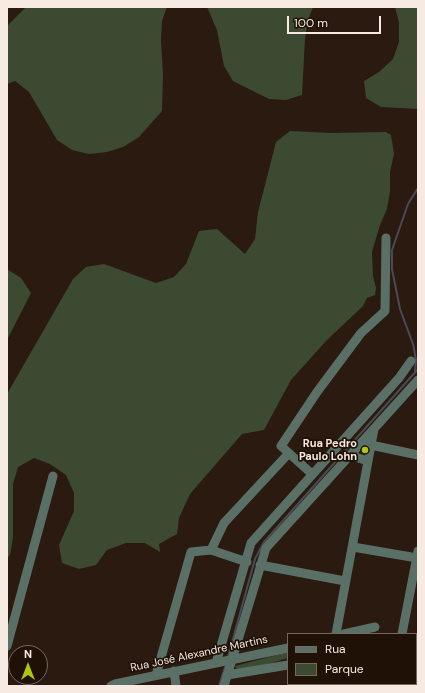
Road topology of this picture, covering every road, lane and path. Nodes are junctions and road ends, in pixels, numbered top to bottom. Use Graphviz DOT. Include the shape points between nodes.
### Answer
graph roads {
  1 [pos="386,238"];
  2 [pos="411,361"];
  3 [pos="418,380"];
  4 [pos="374,429"];
  5 [pos="360,443"];
  6 [pos="371,445"];
  7 [pos="289,453"];
  8 [pos="349,454"];
  9 [pos="418,455"];
  10 [pos="368,461"];
  11 [pos="312,474"];
  12 [pos="53,476"];
  13 [pos="353,547"];
  14 [pos="212,550"];
  15 [pos="417,554"];
  16 [pos="247,562"];
  17 [pos="260,565"];
  18 [pos="345,581"];
  19 [pos="375,627"];
  20 [pos="336,633"];
  21 [pos="348,633"];
  22 [pos="402,633"];
  23 [pos="7,646"];
  24 [pos="287,648"];
  25 [pos="231,659"];
  26 [pos="216,662"];
  27 [pos="287,665"];
  28 [pos="174,671"];
  29 [pos="156,675"];
  30 [pos="227,675"];
  31 [pos="113,685"];
  32 [pos="176,686"];
  33 [pos="224,686"];
  1 -- 7 [label="street" via="385,312 362,333 317,392 281,446"];
  2 -- 11 [label="street"];
  3 -- 4 [label="street"];
  4 -- 5 [label="street"];
  4 -- 6 [label="street"];
  5 -- 6 [label="street"];
  5 -- 8 [label="street"];
  6 -- 9 [label="street"];
  6 -- 10 [label="street"];
  7 -- 11 [label="street"];
  7 -- 14 [label="street" via="224,523"];
  8 -- 10 [label="street"];
  8 -- 17 [label="street" via="266,548"];
  10 -- 13 [label="street"];
  11 -- 16 [label="street" via="252,543"];
  12 -- 23 [label="street"];
  13 -- 15 [label="street"];
  13 -- 18 [label="street"];
  14 -- 16 [label="street"];
  14 -- 29 [label="street" via="191,552"];
  15 -- 22 [label="street"];
  16 -- 26 [label="street"];
  17 -- 18 [label="street"];
  17 -- 25 [label="street"];
  18 -- 20 [label="street"];
  19 -- 21 [label="street"];
  24 -- 25 [label="street, Rua José Alexandre Martins"];
  25 -- 26 [label="street, Rua José Alexandre Martins"];
  25 -- 30 [label="street"];
  26 -- 28 [label="street, Rua José Alexandre Martins"];
  27 -- 30 [label="street"];
  28 -- 29 [label="street, Rua José Alexandre Martins"];
  28 -- 32 [label="street"];
  29 -- 31 [label="street, Rua José Alexandre Martins"];
  30 -- 33 [label="street"];
}
